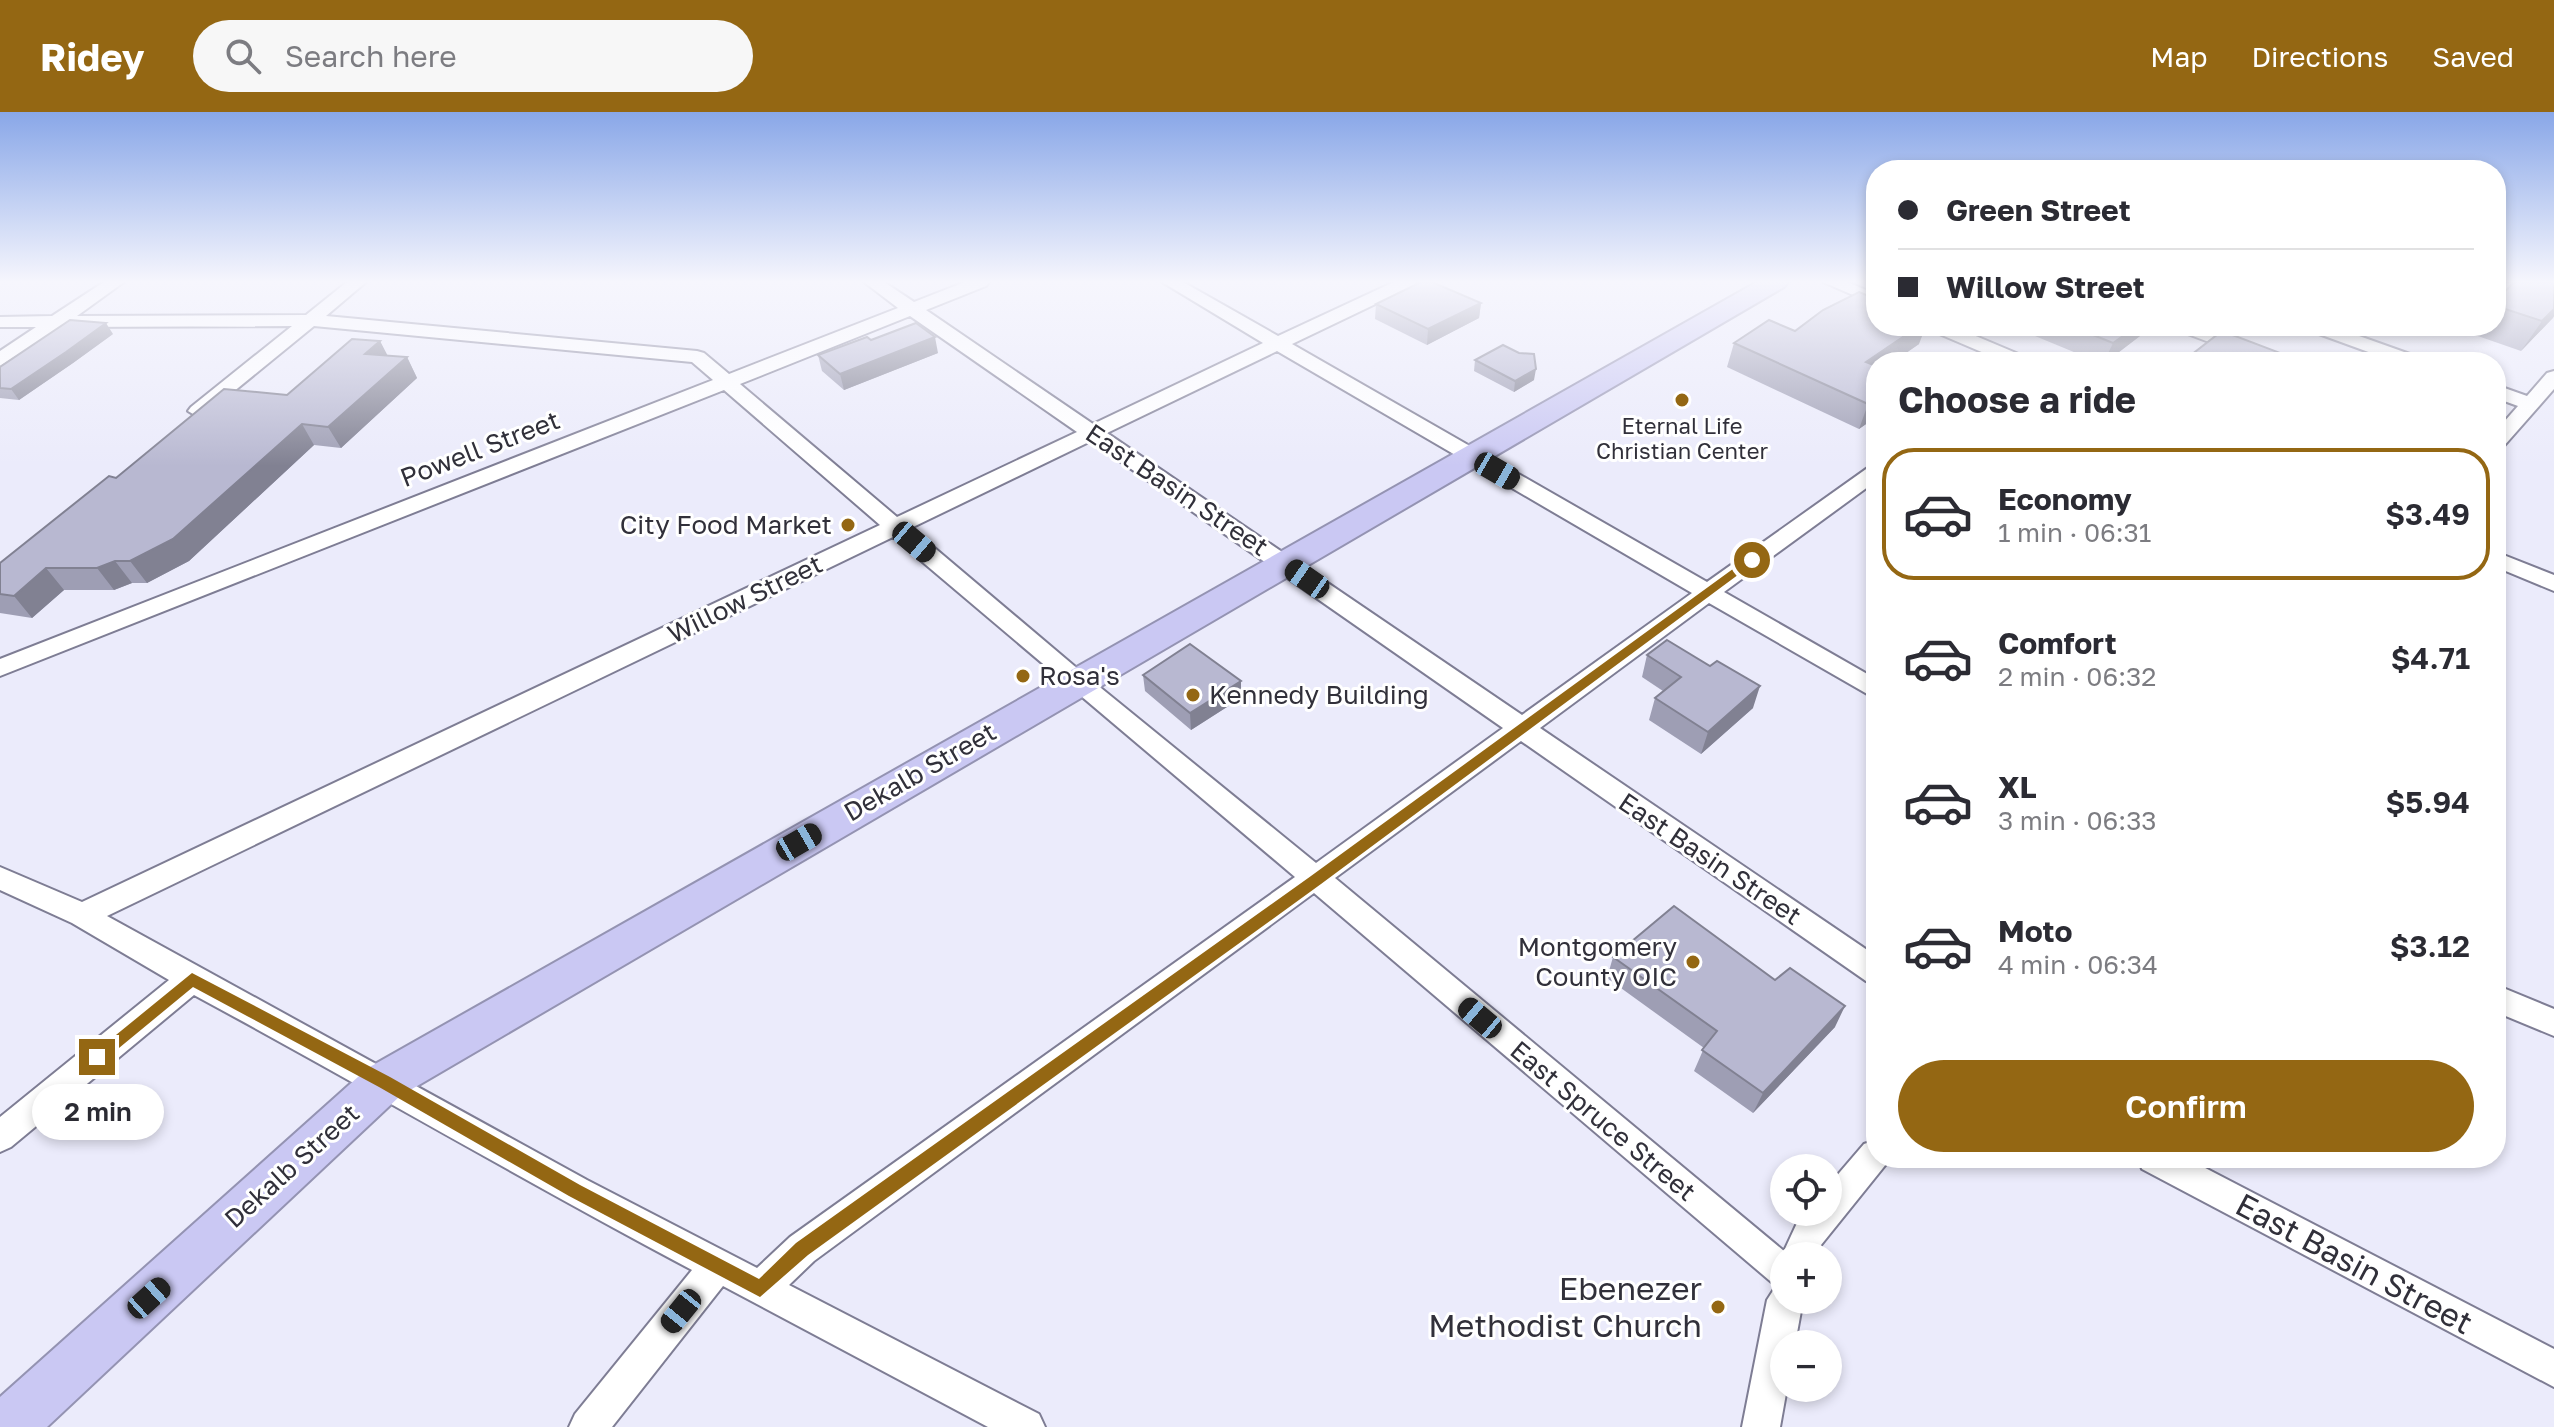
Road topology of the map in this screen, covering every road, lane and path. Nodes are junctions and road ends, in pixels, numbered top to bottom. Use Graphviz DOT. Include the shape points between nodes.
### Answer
graph roads {
  1 [pos="24,343"];
  2 [pos="280,343"];
  3 [pos="554,343"];
  4 [pos="824,343"];
  5 [pos="964,343"];
  6 [pos="1667,343"];
  7 [pos="1977,343"];
  8 [pos="2229,343"];
  9 [pos="2362,343"];
  10 [pos="1277,344"];
  11 [pos="1997,352"];
  12 [pos="2252,352"];
  13 [pos="2386,352"];
  14 [pos="0,360"];
  15 [pos="2554,377"];
  16 [pos="726,382"];
  17 [pos="2506,395"];
  18 [pos="2531,404"];
  19 [pos="185,421"];
  20 [pos="1092,431"];
  21 [pos="2506,432"];
  22 [pos="1470,455"];
  23 [pos="1866,479"];
  24 [pos="896,527"];
  25 [pos="1283,563"];
  26 [pos="2506,563"];
  27 [pos="2554,584"];
  28 [pos="1708,593"];
  29 [pos="0,668"];
  30 [pos="1076,681"];
  31 [pos="1866,684"];
  32 [pos="1520,728"];
  33 [pos="0,878"];
  34 [pos="1316,880"];
  35 [pos="82,915"];
  36 [pos="1866,965"];
  37 [pos="192,979"];
  38 [pos="2506,1002"];
  39 [pos="2554,1023"];
  40 [pos="384,1082"];
  41 [pos="0,1137"];
  42 [pos="1866,1167"];
  43 [pos="2173,1168"];
  44 [pos="1842,1195"];
  45 [pos="1770,1261"];
  46 [pos="718,1265"];
  47 [pos="760,1289"];
  48 [pos="1782,1314"];
  49 [pos="2554,1369"];
  50 [pos="7,1427"];
  51 [pos="588,1427"];
  52 [pos="1026,1427"];
  53 [pos="1761,1427"];
  1 -- 14 [label="street"];
  2 -- 19 [label="street"];
  3 -- 16 [label="street, East Spruce Street" via="697,357"];
  4 -- 16 [label="street, Powell Street"];
  5 -- 20 [label="street, East Basin Street"];
  6 -- 22 [label="highway, Dekalb Street"];
  7 -- 11 [label="street"];
  8 -- 12 [label="street"];
  9 -- 13 [label="street"];
  10 -- 20 [label="street, Willow Street"];
  10 -- 22 [label="street"];
  15 -- 18 [label="street"];
  16 -- 24 [label="street, East Spruce Street"];
  16 -- 29 [label="street, Powell Street"];
  17 -- 18 [label="street"];
  18 -- 21 [label="street"];
  20 -- 24 [label="street, Willow Street"];
  20 -- 25 [label="street, East Basin Street"];
  22 -- 25 [label="highway, Dekalb Street"];
  22 -- 28 [label="street"];
  23 -- 28 [label="street"];
  24 -- 30 [label="street, East Spruce Street"];
  24 -- 35 [label="street, Willow Street"];
  25 -- 30 [label="highway, Dekalb Street"];
  25 -- 32 [label="street, East Basin Street"];
  26 -- 27 [label="street"];
  28 -- 31 [label="street"];
  28 -- 32 [label="street"];
  30 -- 34 [label="street, East Spruce Street"];
  30 -- 40 [label="highway, Dekalb Street"];
  32 -- 34 [label="street"];
  32 -- 36 [label="street, East Basin Street"];
  33 -- 35 [label="street"];
  34 -- 45 [label="street, East Spruce Street"];
  34 -- 47 [label="street" via="802,1249"];
  35 -- 37 [label="street"];
  37 -- 40 [label="street"];
  37 -- 41 [label="street"];
  38 -- 39 [label="street"];
  40 -- 46 [label="street"];
  40 -- 50 [label="highway, Dekalb Street"];
  42 -- 44 [label="street"];
  43 -- 49 [label="street, East Basin Street"];
  46 -- 47 [label="street"];
  46 -- 51 [label="street"];
  47 -- 52 [label="street"];
  48 -- 53 [label="street"];
}
